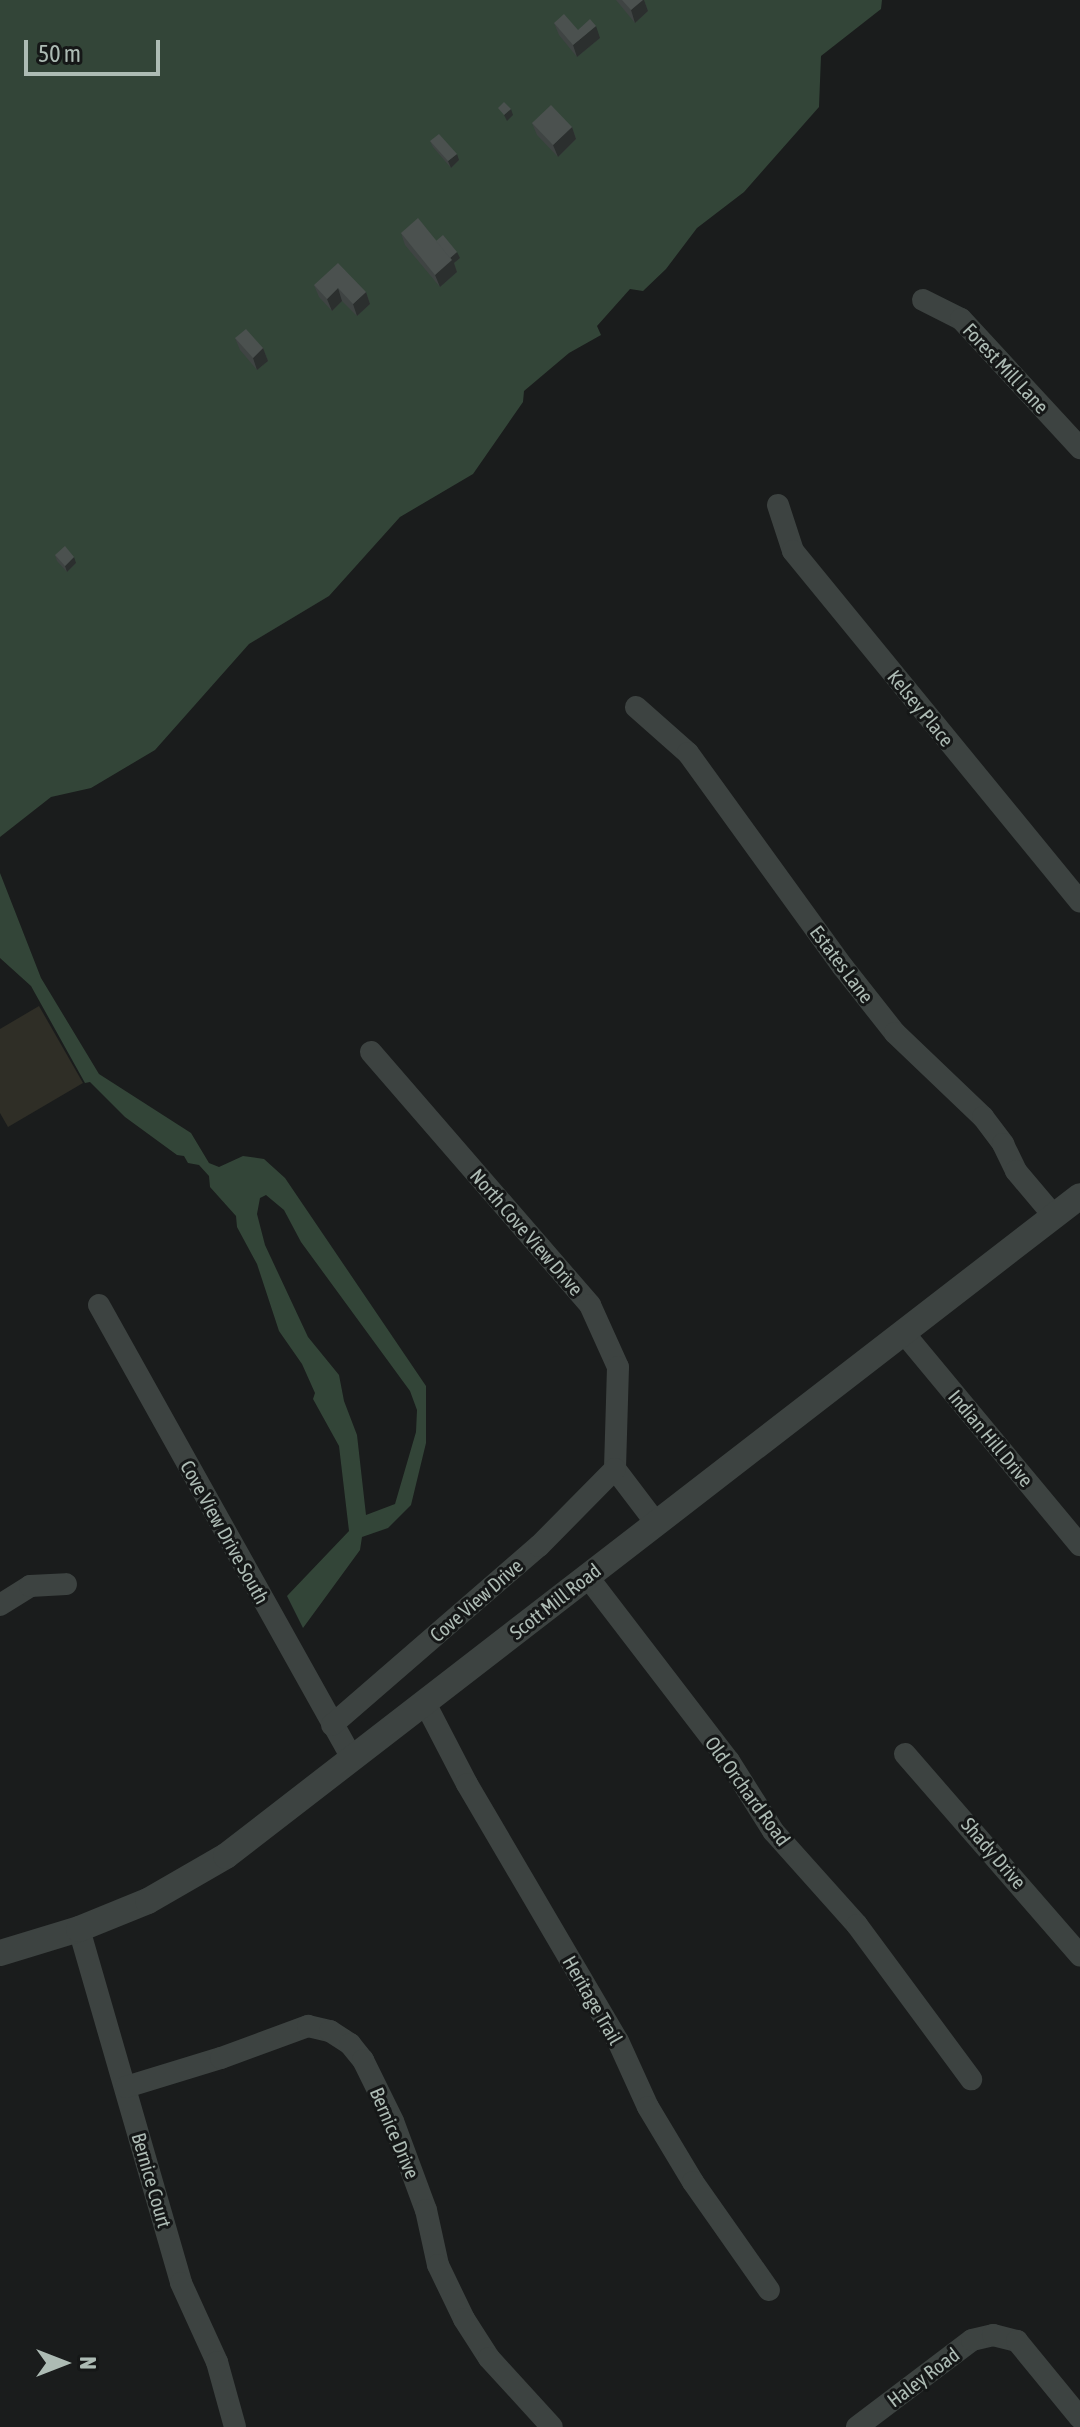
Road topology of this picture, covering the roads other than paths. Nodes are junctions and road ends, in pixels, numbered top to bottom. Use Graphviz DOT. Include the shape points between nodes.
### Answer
graph roads {
  1 [pos="923,300"];
  2 [pos="1080,448"];
  3 [pos="778,505"];
  4 [pos="636,707"];
  5 [pos="1080,902"];
  6 [pos="371,1052"];
  7 [pos="1080,1196"];
  8 [pos="1054,1216"];
  9 [pos="99,1305"];
  10 [pos="903,1332"];
  11 [pos="615,1469"];
  12 [pos="656,1523"];
  13 [pos="1080,1545"];
  14 [pos="587,1576"];
  15 [pos="66,1584"];
  16 [pos="0,1605"];
  17 [pos="425,1703"];
  18 [pos="332,1725"];
  19 [pos="905,1754"];
  20 [pos="352,1758"];
  21 [pos="79,1929"];
  22 [pos="0,1953"];
  23 [pos="1080,1955"];
  24 [pos="971,2079"];
  25 [pos="126,2087"];
  26 [pos="769,2290"];
  27 [pos="1080,2418"];
  28 [pos="235,2427"];
  29 [pos="552,2427"];
  30 [pos="857,2427"];
  1 -- 2 [label="street, Forest Mill Lane" via="961,319"];
  3 -- 5 [label="street, Kelsey Place" via="793,551"];
  4 -- 8 [label="street, Estates Lane" via="688,753 860,989 895,1033 983,1117 1016,1171"];
  6 -- 11 [label="street, North Cove View Drive" via="590,1305 618,1367"];
  7 -- 8 [label="street, Scott Mill Road"];
  8 -- 10 [label="street, Scott Mill Road"];
  9 -- 18 [label="street, Cove View Drive South"];
  10 -- 12 [label="street, Scott Mill Road"];
  10 -- 13 [label="street, Indian Hill Drive"];
  11 -- 12 [label="street"];
  11 -- 18 [label="street, Cove View Drive" via="539,1546"];
  12 -- 14 [label="street, Scott Mill Road"];
  14 -- 17 [label="street, Scott Mill Road"];
  14 -- 24 [label="street, Old Orchard Road" via="729,1761 773,1831 857,1925"];
  15 -- 16 [label="street" via="30,1586"];
  17 -- 20 [label="street, Scott Mill Road"];
  17 -- 26 [label="street, Heritage Trail" via="618,2041 648,2107"];
  18 -- 20 [label="street, Cove View Drive South"];
  19 -- 23 [label="street, Shady Drive"];
  20 -- 21 [label="street, Scott Mill Road" via="188,1880"];
  21 -- 22 [label="street, Scott Mill Road"];
  21 -- 25 [label="street, Bernice Court"];
  25 -- 28 [label="street, Bernice Court" via="181,2283 217,2362"];
  25 -- 29 [label="street, Bernice Drive" via="308,2026 330,2031 350,2044 393,2121 426,2210 438,2265 464,2319 489,2358"];
  27 -- 30 [label="street, Haley Road" via="1017,2341 993,2335 972,2340"];
}
